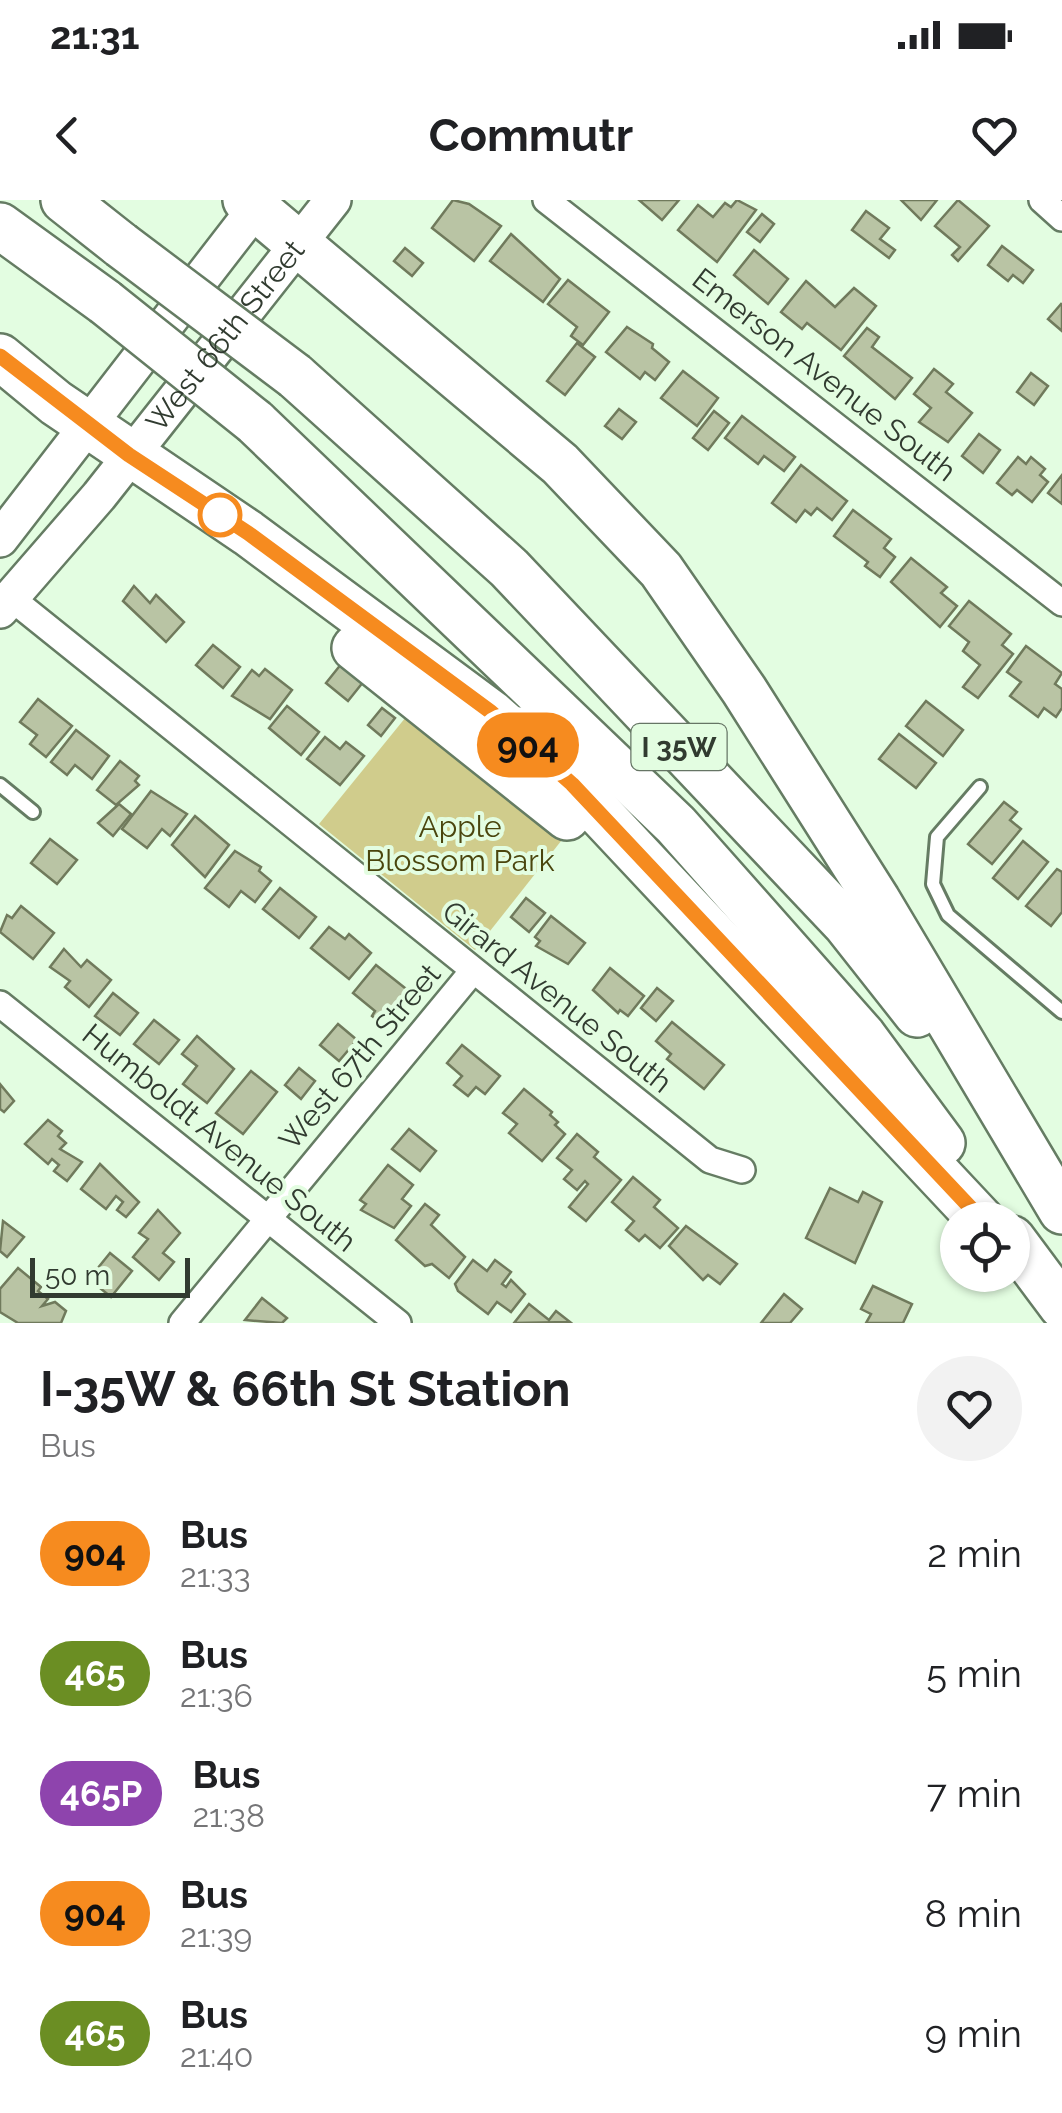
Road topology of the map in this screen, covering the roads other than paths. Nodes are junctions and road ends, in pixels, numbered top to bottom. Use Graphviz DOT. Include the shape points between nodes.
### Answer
graph roads {
  1 [pos="64,200"];
  2 [pos="333,200"];
  3 [pos="546,200"];
  4 [pos="1042,200"];
  5 [pos="255,203"];
  6 [pos="1062,218"];
  7 [pos="0,226"];
  8 [pos="299,242"];
  9 [pos="0,356"];
  10 [pos="86,423"];
  11 [pos="129,455"];
  12 [pos="0,539"];
  13 [pos="1062,603"];
  14 [pos="5,604"];
  15 [pos="0,785"];
  16 [pos="980,787"];
  17 [pos="33,812"];
  18 [pos="472,972"];
  19 [pos="0,1004"];
  20 [pos="1062,1012"];
  21 [pos="1026,1154"];
  22 [pos="742,1170"];
  23 [pos="965,1202"];
  24 [pos="986,1202"];
  25 [pos="1062,1212"];
  26 [pos="268,1219"];
  27 [pos="1030,1263"];
  28 [pos="1030,1273"];
  29 [pos="1062,1307"];
  30 [pos="182,1323"];
  31 [pos="398,1323"];
  1 -- 21 [label="highway, I 35W, bridge" via="295,376 509,568 846,924"];
  2 -- 8 [label="main road, West 66th Street"];
  3 -- 13 [label="street, Emerson Avenue South"];
  4 -- 6 [label="street"];
  5 -- 8 [label="highway"];
  5 -- 10 [label="main road, West 66th Street"];
  7 -- 24 [label="highway, I 35W, bridge" via="254,422 676,825 863,1036"];
  8 -- 11 [label="main road, West 66th Street"];
  8 -- 21 [label="highway" via="560,464 661,570 867,884"];
  9 -- 10 [label="highway"];
  10 -- 11 [label="highway"];
  10 -- 12 [label="main road, West 66th Street"];
  11 -- 14 [label="main road, West 66th Street"];
  11 -- 23 [label="highway" via="248,533 491,712 572,784"];
  14 -- 18 [label="street, Girard Avenue South"];
  15 -- 17 [label="lane"];
  16 -- 20 [label="lane" via="936,837 933,884 948,915"];
  18 -- 22 [label="street, Girard Avenue South" via="710,1160"];
  18 -- 26 [label="street, West 67th Street"];
  19 -- 26 [label="street, Humboldt Avenue South"];
  21 -- 25 [label="highway, I 35W"];
  26 -- 30 [label="street, West 67th Street"];
  26 -- 31 [label="street, Humboldt Avenue South"];
  27 -- 29 [label="highway"];
  28 -- 29 [label="highway"];
}
